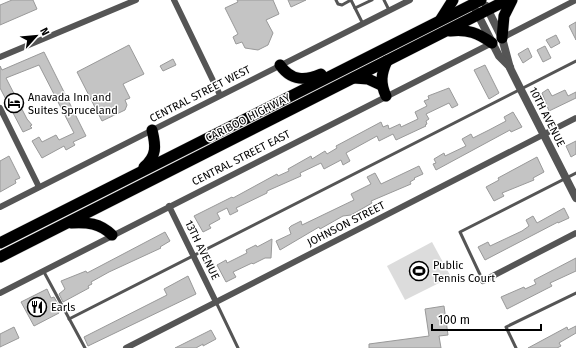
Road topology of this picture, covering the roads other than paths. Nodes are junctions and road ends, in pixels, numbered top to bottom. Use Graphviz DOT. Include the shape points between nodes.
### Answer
graph roads {
  1 [pos="136,0"];
  2 [pos="174,0"];
  3 [pos="336,0"];
  4 [pos="372,0"];
  5 [pos="384,0"];
  6 [pos="410,0"];
  7 [pos="453,0"];
  8 [pos="507,0"];
  9 [pos="512,0"];
  10 [pos="576,0"];
  11 [pos="479,5"];
  12 [pos="356,8"];
  13 [pos="389,10"];
  14 [pos="439,21"];
  15 [pos="363,24"];
  16 [pos="446,31"];
  17 [pos="497,40"];
  18 [pos="0,57"];
  19 [pos="387,61"];
  20 [pos="576,61"];
  21 [pos="280,65"];
  22 [pos="351,66"];
  23 [pos="354,78"];
  24 [pos="381,86"];
  25 [pos="520,88"];
  26 [pos="220,95"];
  27 [pos="386,96"];
  28 [pos="0,108"];
  29 [pos="576,118"];
  30 [pos="3,120"];
  31 [pos="152,130"];
  32 [pos="543,134"];
  33 [pos="576,173"];
  34 [pos="132,176"];
  35 [pos="566,178"];
  36 [pos="40,187"];
  37 [pos="576,198"];
  38 [pos="169,206"];
  39 [pos="0,207"];
  40 [pos="66,224"];
  41 [pos="576,233"];
  42 [pos="112,235"];
  43 [pos="0,243"];
  44 [pos="194,254"];
  45 [pos="0,257"];
  46 [pos="43,270"];
  47 [pos="483,281"];
  48 [pos="0,293"];
  49 [pos="576,293"];
  50 [pos="216,302"];
  51 [pos="69,319"];
  52 [pos="85,348"];
  53 [pos="126,348"];
  54 [pos="238,348"];
  55 [pos="516,348"];
  1 -- 18 [label="street"];
  2 -- 26 [label="street"];
  3 -- 12 [label="lane" via="342,5 351,0"];
  4 -- 12 [label="lane"];
  5 -- 13 [label="lane"];
  6 -- 13 [label="street, CENTRAL STREET WEST"];
  7 -- 14 [label="highway"];
  8 -- 11 [label="highway, CARIBOO HIGHWAY"];
  9 -- 17 [label="highway"];
  10 -- 17 [label="street, CENTRAL STREET EAST"];
  11 -- 14 [label="highway, CARIBOO HIGHWAY"];
  11 -- 16 [label="highway, CARIBOO HIGHWAY"];
  11 -- 17 [label="street, 10TH AVENUE"];
  12 -- 15 [label="lane"];
  13 -- 15 [label="street, CENTRAL STREET WEST"];
  14 -- 22 [label="highway, CARIBOO HIGHWAY"];
  15 -- 21 [label="street, CENTRAL STREET WEST"];
  16 -- 17 [label="highway" via="462,29"];
  16 -- 19 [label="highway, CARIBOO HIGHWAY"];
  17 -- 25 [label="street, 10TH AVENUE"];
  17 -- 27 [label="street, CENTRAL STREET EAST"];
  19 -- 23 [label="highway, CARIBOO HIGHWAY"];
  19 -- 24 [label="highway"];
  20 -- 25 [label="lane"];
  21 -- 22 [label="highway" via="284,71 304,80"];
  21 -- 26 [label="street, CENTRAL STREET WEST"];
  22 -- 34 [label="highway, CARIBOO HIGHWAY"];
  23 -- 24 [label="highway" via="368,79"];
  23 -- 40 [label="highway, CARIBOO HIGHWAY"];
  24 -- 27 [label="highway"];
  25 -- 32 [label="street, 10TH AVENUE"];
  25 -- 44 [label="lane"];
  26 -- 31 [label="street, CENTRAL STREET WEST"];
  27 -- 38 [label="street, CENTRAL STREET EAST"];
  28 -- 30 [label="street"];
  29 -- 32 [label="street, JOHNSON STREET"];
  30 -- 36 [label="street"];
  31 -- 34 [label="highway" via="154,157"];
  31 -- 36 [label="street, CENTRAL STREET WEST"];
  32 -- 35 [label="street, 10TH AVENUE"];
  32 -- 50 [label="street, JOHNSON STREET"];
  33 -- 35 [label="lane"];
  34 -- 43 [label="highway, CARIBOO HIGHWAY"];
  35 -- 37 [label="street, 10TH AVENUE"];
  35 -- 47 [label="lane" via="460,232"];
  36 -- 39 [label="street, CENTRAL STREET WEST"];
  38 -- 42 [label="street, CENTRAL STREET EAST"];
  38 -- 44 [label="street, 13TH AVENUE"];
  40 -- 42 [label="highway" via="92,223"];
  40 -- 45 [label="highway, CARIBOO HIGHWAY"];
  41 -- 47 [label="street"];
  42 -- 46 [label="street, CENTRAL STREET EAST"];
  44 -- 50 [label="street, 13TH AVENUE"];
  44 -- 51 [label="lane"];
  46 -- 48 [label="street, CENTRAL STREET EAST"];
  46 -- 51 [label="lane"];
  49 -- 55 [label="lane" via="506,327"];
  50 -- 53 [label="street, JOHNSON STREET"];
  50 -- 54 [label="lane"];
  51 -- 52 [label="lane"];
}
